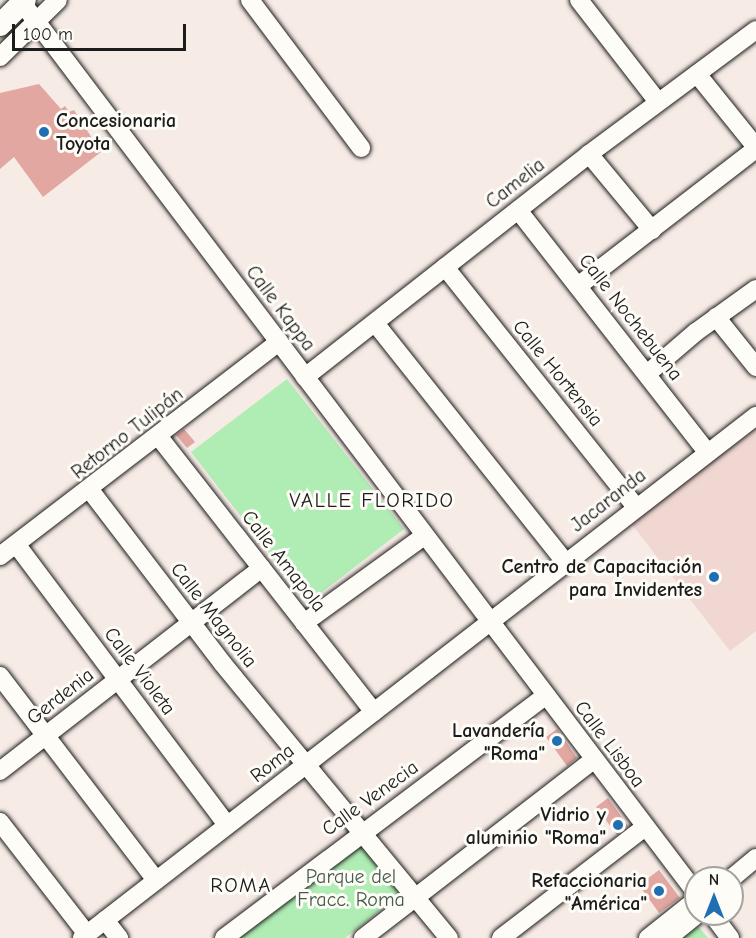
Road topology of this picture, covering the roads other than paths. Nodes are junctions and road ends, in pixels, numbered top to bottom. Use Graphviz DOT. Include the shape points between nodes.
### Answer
graph roads {
  1 [pos="58,0"];
  2 [pos="250,0"];
  3 [pos="579,0"];
  4 [pos="22,1"];
  5 [pos="36,21"];
  6 [pos="0,25"];
  7 [pos="756,30"];
  8 [pos="0,57"];
  9 [pos="697,74"];
  10 [pos="658,102"];
  11 [pos="361,148"];
  12 [pos="756,148"];
  13 [pos="590,154"];
  14 [pos="518,210"];
  15 [pos="652,230"];
  16 [pos="445,267"];
  17 [pos="578,286"];
  18 [pos="756,290"];
  19 [pos="716,317"];
  20 [pos="375,323"];
  21 [pos="279,342"];
  22 [pos="756,367"];
  23 [pos="647,374"];
  24 [pos="305,377"];
  25 [pos="756,416"];
  26 [pos="159,437"];
  27 [pos="708,452"];
  28 [pos="90,490"];
  29 [pos="636,507"];
  30 [pos="423,537"];
  31 [pos="16,544"];
  32 [pos="0,556"];
  33 [pos="565,562"];
  34 [pos="262,568"];
  35 [pos="488,622"];
  36 [pos="191,623"];
  37 [pos="304,623"];
  38 [pos="0,676"];
  39 [pos="118,680"];
  40 [pos="545,696"];
  41 [pos="374,712"];
  42 [pos="45,735"];
  43 [pos="593,760"];
  44 [pos="308,764"];
  45 [pos="0,771"];
  46 [pos="0,822"];
  47 [pos="227,825"];
  48 [pos="645,827"];
  49 [pos="362,830"];
  50 [pos="756,858"];
  51 [pos="744,868"];
  52 [pos="684,877"];
  53 [pos="156,880"];
  54 [pos="416,897"];
  55 [pos="684,910"];
  56 [pos="105,920"];
  57 [pos="684,925"];
  58 [pos="84,936"];
  59 [pos="119,938"];
  60 [pos="224,938"];
  61 [pos="363,938"];
  62 [pos="449,938"];
  63 [pos="501,938"];
  64 [pos="648,938"];
  65 [pos="668,938"];
  1 -- 5 [label="street"];
  2 -- 11 [label="street"];
  3 -- 10 [label="street"];
  4 -- 5 [label="street, Calle Kappa"];
  4 -- 6 [label="main road"];
  5 -- 8 [label="street"];
  5 -- 21 [label="street, Calle Kappa"];
  7 -- 9 [label="street, Camelia"];
  9 -- 10 [label="street, Camelia"];
  9 -- 12 [label="street"];
  10 -- 13 [label="street, Camelia"];
  12 -- 15 [label="street"];
  13 -- 14 [label="street, Camelia"];
  13 -- 15 [label="street"];
  14 -- 16 [label="street, Camelia"];
  14 -- 17 [label="street, Calle Nochebuena"];
  15 -- 17 [label="street"];
  16 -- 20 [label="street, Camelia"];
  16 -- 29 [label="street, Calle Hortensia"];
  17 -- 23 [label="street, Calle Nochebuena"];
  18 -- 19 [label="street"];
  19 -- 22 [label="street"];
  19 -- 23 [label="street"];
  20 -- 24 [label="street, Camelia"];
  20 -- 33 [label="street"];
  21 -- 24 [label="street, Calle Kappa"];
  21 -- 26 [label="street, Retorno Tulipán"];
  23 -- 27 [label="street, Calle Nochebuena"];
  24 -- 30 [label="street, Calle Kappa"];
  25 -- 27 [label="street, Jacaranda"];
  26 -- 28 [label="street, Retorno Tulipán"];
  26 -- 34 [label="street, Calle Amapola"];
  27 -- 29 [label="street, Jacaranda"];
  28 -- 31 [label="street, Retorno Tulipán"];
  28 -- 36 [label="street, Calle Magnolia"];
  29 -- 33 [label="street, Jacaranda"];
  30 -- 35 [label="street, Calle Kappa"];
  30 -- 37 [label="street"];
  31 -- 32 [label="street, Retorno Tulipán"];
  31 -- 39 [label="street, Calle Violeta"];
  33 -- 35 [label="street, Jacaranda"];
  34 -- 36 [label="street, Gerdenia"];
  34 -- 37 [label="street, Calle Amapola"];
  35 -- 40 [label="street, Calle Lisboa"];
  35 -- 41 [label="street, Roma"];
  36 -- 39 [label="street, Gerdenia"];
  36 -- 44 [label="street, Calle Magnolia"];
  37 -- 41 [label="street, Calle Amapola"];
  38 -- 42 [label="street"];
  39 -- 42 [label="street, Gerdenia"];
  39 -- 47 [label="street, Calle Violeta"];
  40 -- 43 [label="street, Calle Lisboa"];
  40 -- 49 [label="street, Calle Venecia"];
  41 -- 44 [label="street, Roma"];
  42 -- 45 [label="street, Gerdenia"];
  42 -- 53 [label="street"];
  43 -- 48 [label="street, Calle Lisboa"];
  43 -- 54 [label="street"];
  44 -- 47 [label="street, Roma"];
  44 -- 49 [label="street, Calle Magnolia"];
  46 -- 58 [label="street"];
  47 -- 53 [label="street, Roma"];
  48 -- 52 [label="street, Calle Lisboa"];
  48 -- 63 [label="street"];
  49 -- 54 [label="street, Calle Magnolia"];
  49 -- 60 [label="street, Calle Venecia"];
  50 -- 51 [label="street"];
  53 -- 56 [label="street, Roma"];
  54 -- 61 [label="street"];
  54 -- 62 [label="street, Calle Magnolia"];
  55 -- 64 [label="street"];
  56 -- 58 [label="street, Roma"];
  56 -- 59 [label="street"];
  57 -- 65 [label="street"];
}
